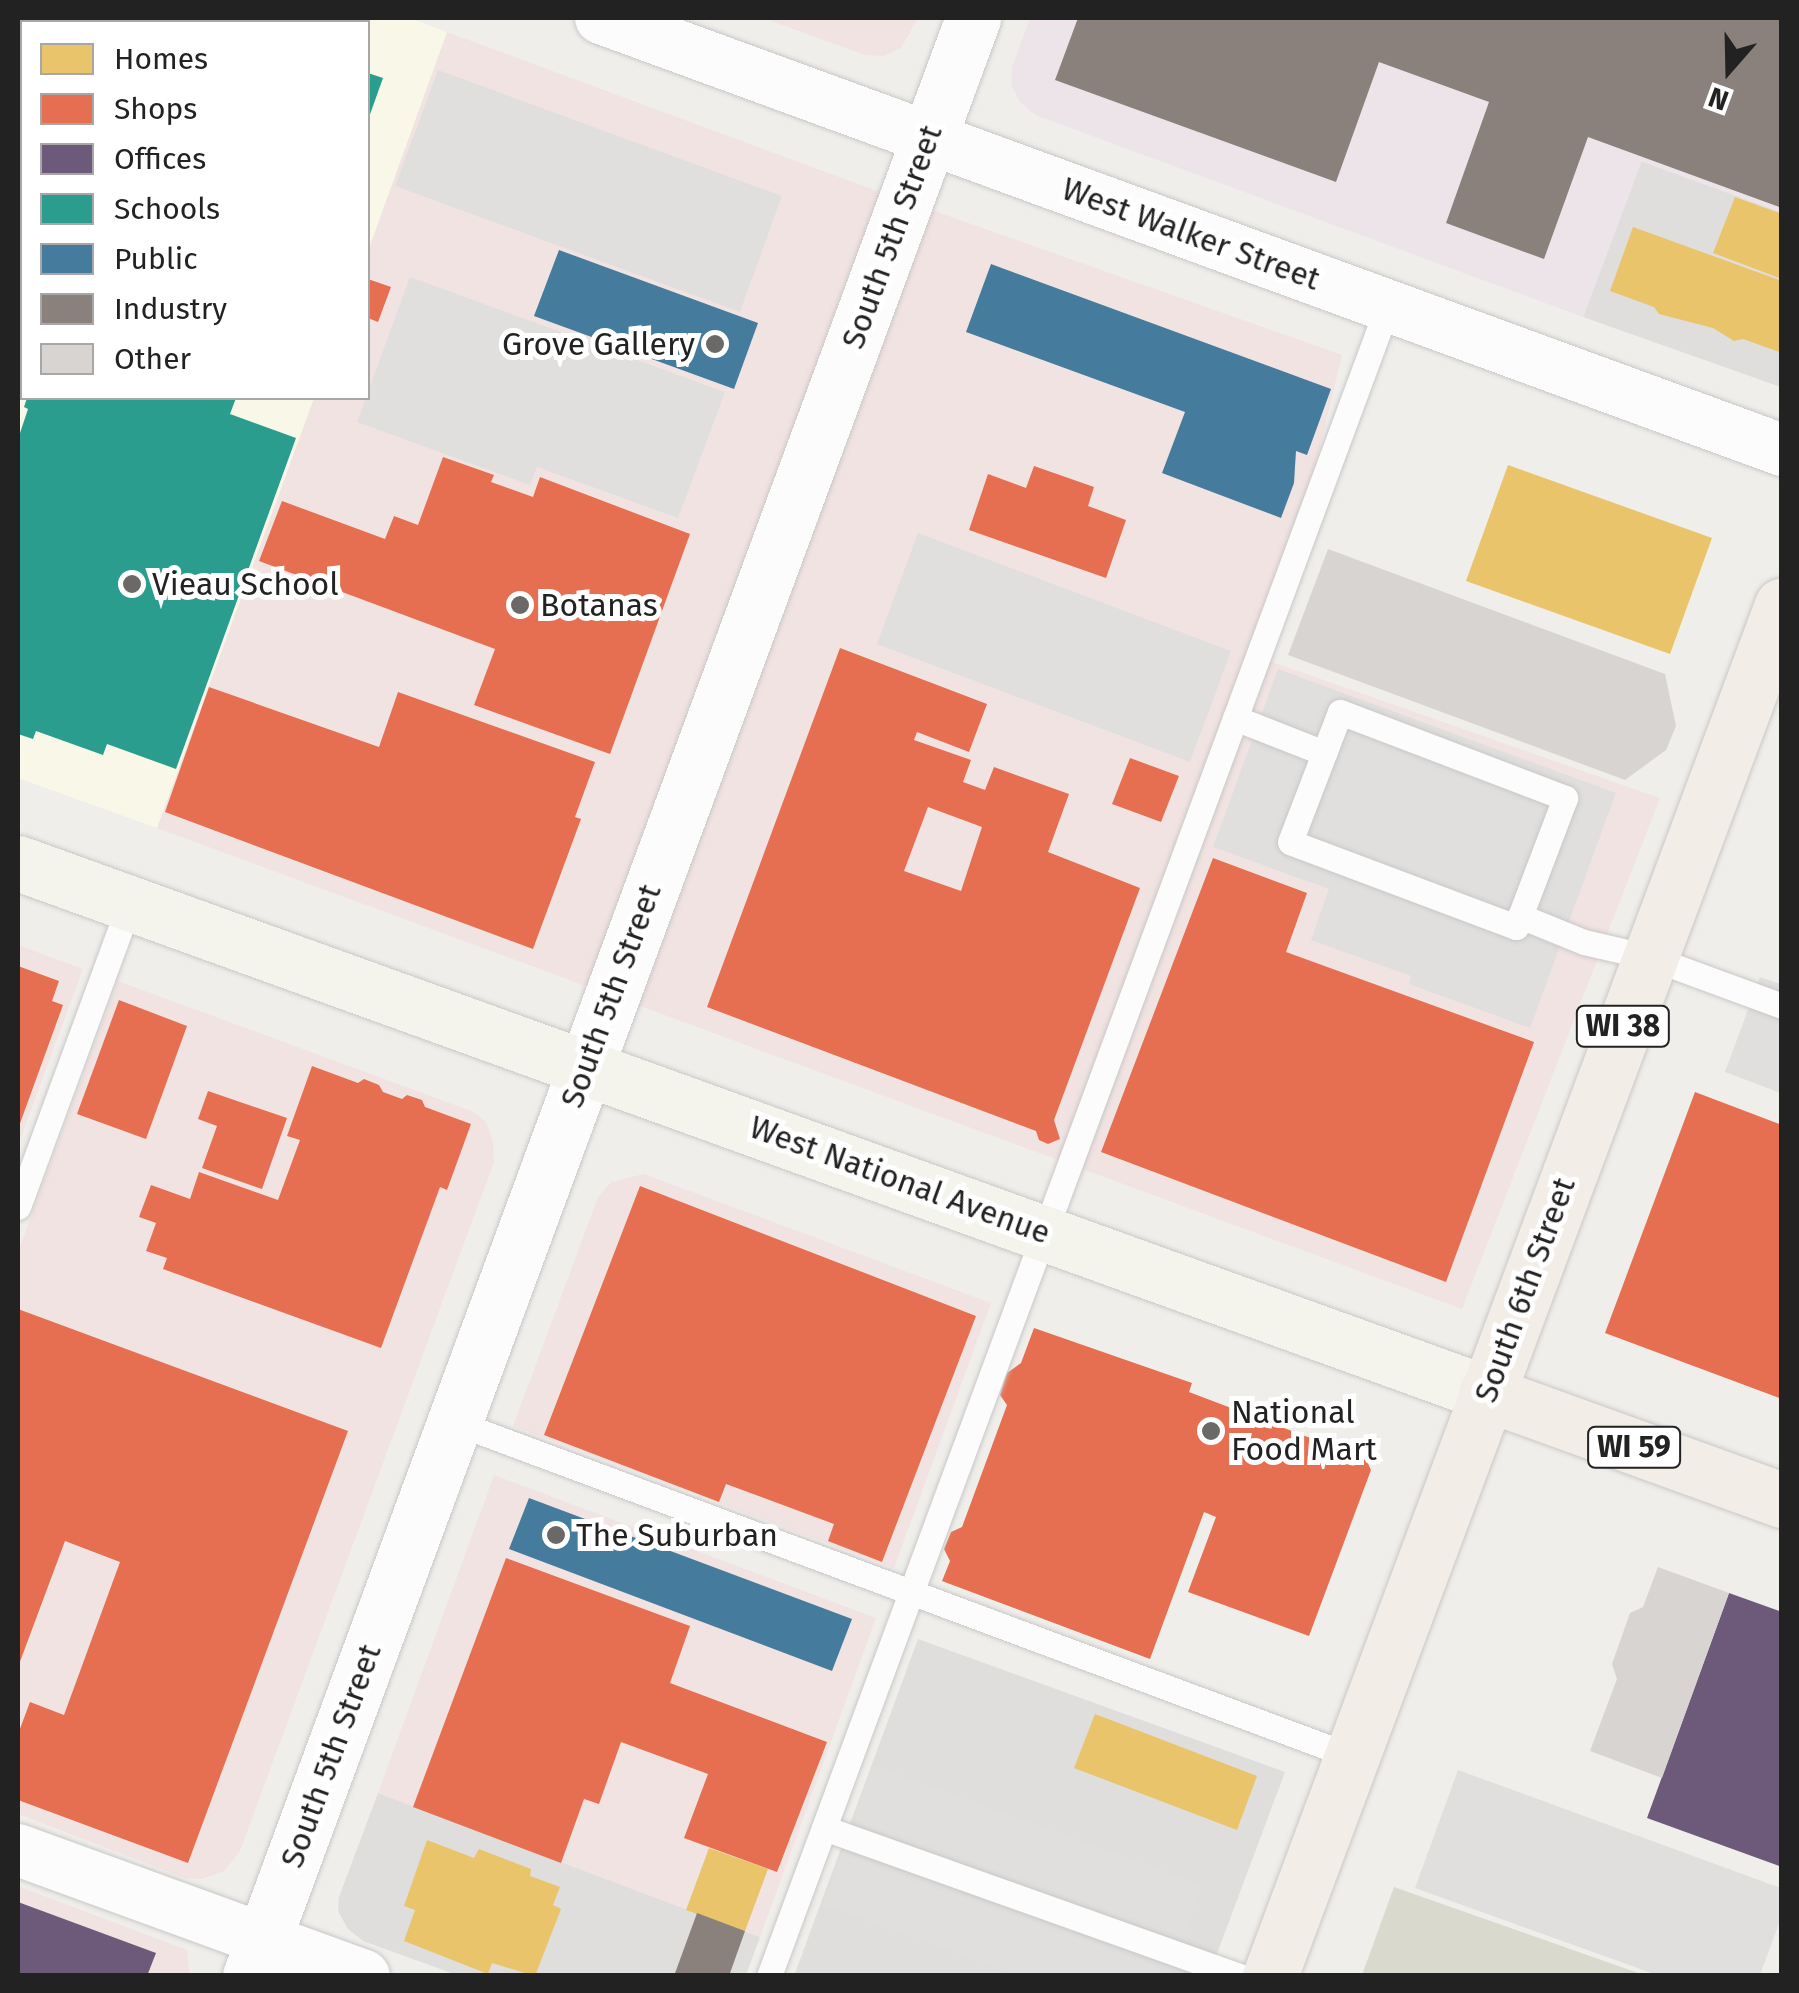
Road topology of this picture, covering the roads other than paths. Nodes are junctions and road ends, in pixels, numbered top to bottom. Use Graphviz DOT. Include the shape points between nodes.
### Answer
graph roads {
  1 [pos="601,18"];
  2 [pos="973,18"];
  3 [pos="928,137"];
  4 [pos="1388,306"];
  5 [pos="1782,450"];
  6 [pos="1782,605"];
  7 [pos="1234,718"];
  8 [pos="1324,754"];
  9 [pos="18,862"];
  10 [pos="130,904"];
  11 [pos="1520,916"];
  12 [pos="1649,957"];
  13 [pos="1782,1006"];
  14 [pos="586,1066"];
  15 [pos="18,1207"];
  16 [pos="1044,1232"];
  17 [pos="1486,1393"];
  18 [pos="454,1422"];
  19 [pos="1782,1500"];
  20 [pos="911,1592"];
  21 [pos="1351,1756"];
  22 [pos="824,1828"];
  23 [pos="18,1850"];
  24 [pos="257,1957"];
  25 [pos="364,1976"];
  26 [pos="769,1976"];
  27 [pos="1238,1976"];
  28 [pos="1270,1976"];
  1 -- 3 [label="street, West Walker Street"];
  2 -- 3 [label="street, South 5th Street"];
  3 -- 4 [label="street, West Walker Street"];
  3 -- 14 [label="street, South 5th Street"];
  4 -- 5 [label="street, West Walker Street"];
  4 -- 7 [label="lane"];
  6 -- 12 [label="main road, South 6th Street / WI 38"];
  7 -- 8 [label="lane"];
  7 -- 16 [label="lane"];
  8 -- 11 [label="lane" via="1290,842 1516,927"];
  8 -- 11 [label="lane" via="1340,712 1565,798"];
  9 -- 10 [label="main road, West National Avenue / WI 59"];
  10 -- 14 [label="main road, West National Avenue / WI 59"];
  10 -- 15 [label="lane"];
  11 -- 12 [label="lane" via="1584,942"];
  12 -- 13 [label="lane"];
  12 -- 17 [label="main road, South 6th Street / WI 38"];
  14 -- 16 [label="main road, West National Avenue / WI 59"];
  14 -- 18 [label="street, South 5th Street"];
  16 -- 17 [label="main road, West National Avenue / WI 59"];
  16 -- 20 [label="lane"];
  17 -- 19 [label="main road, West National Avenue / WI 59"];
  17 -- 21 [label="main road, South 6th Street"];
  18 -- 20 [label="lane"];
  18 -- 24 [label="street, South 5th Street"];
  20 -- 21 [label="lane"];
  20 -- 22 [label="lane"];
  21 -- 28 [label="main road, South 6th Street"];
  22 -- 26 [label="lane"];
  22 -- 27 [label="lane"];
  23 -- 24 [label="street"];
  24 -- 25 [label="street"];
}
